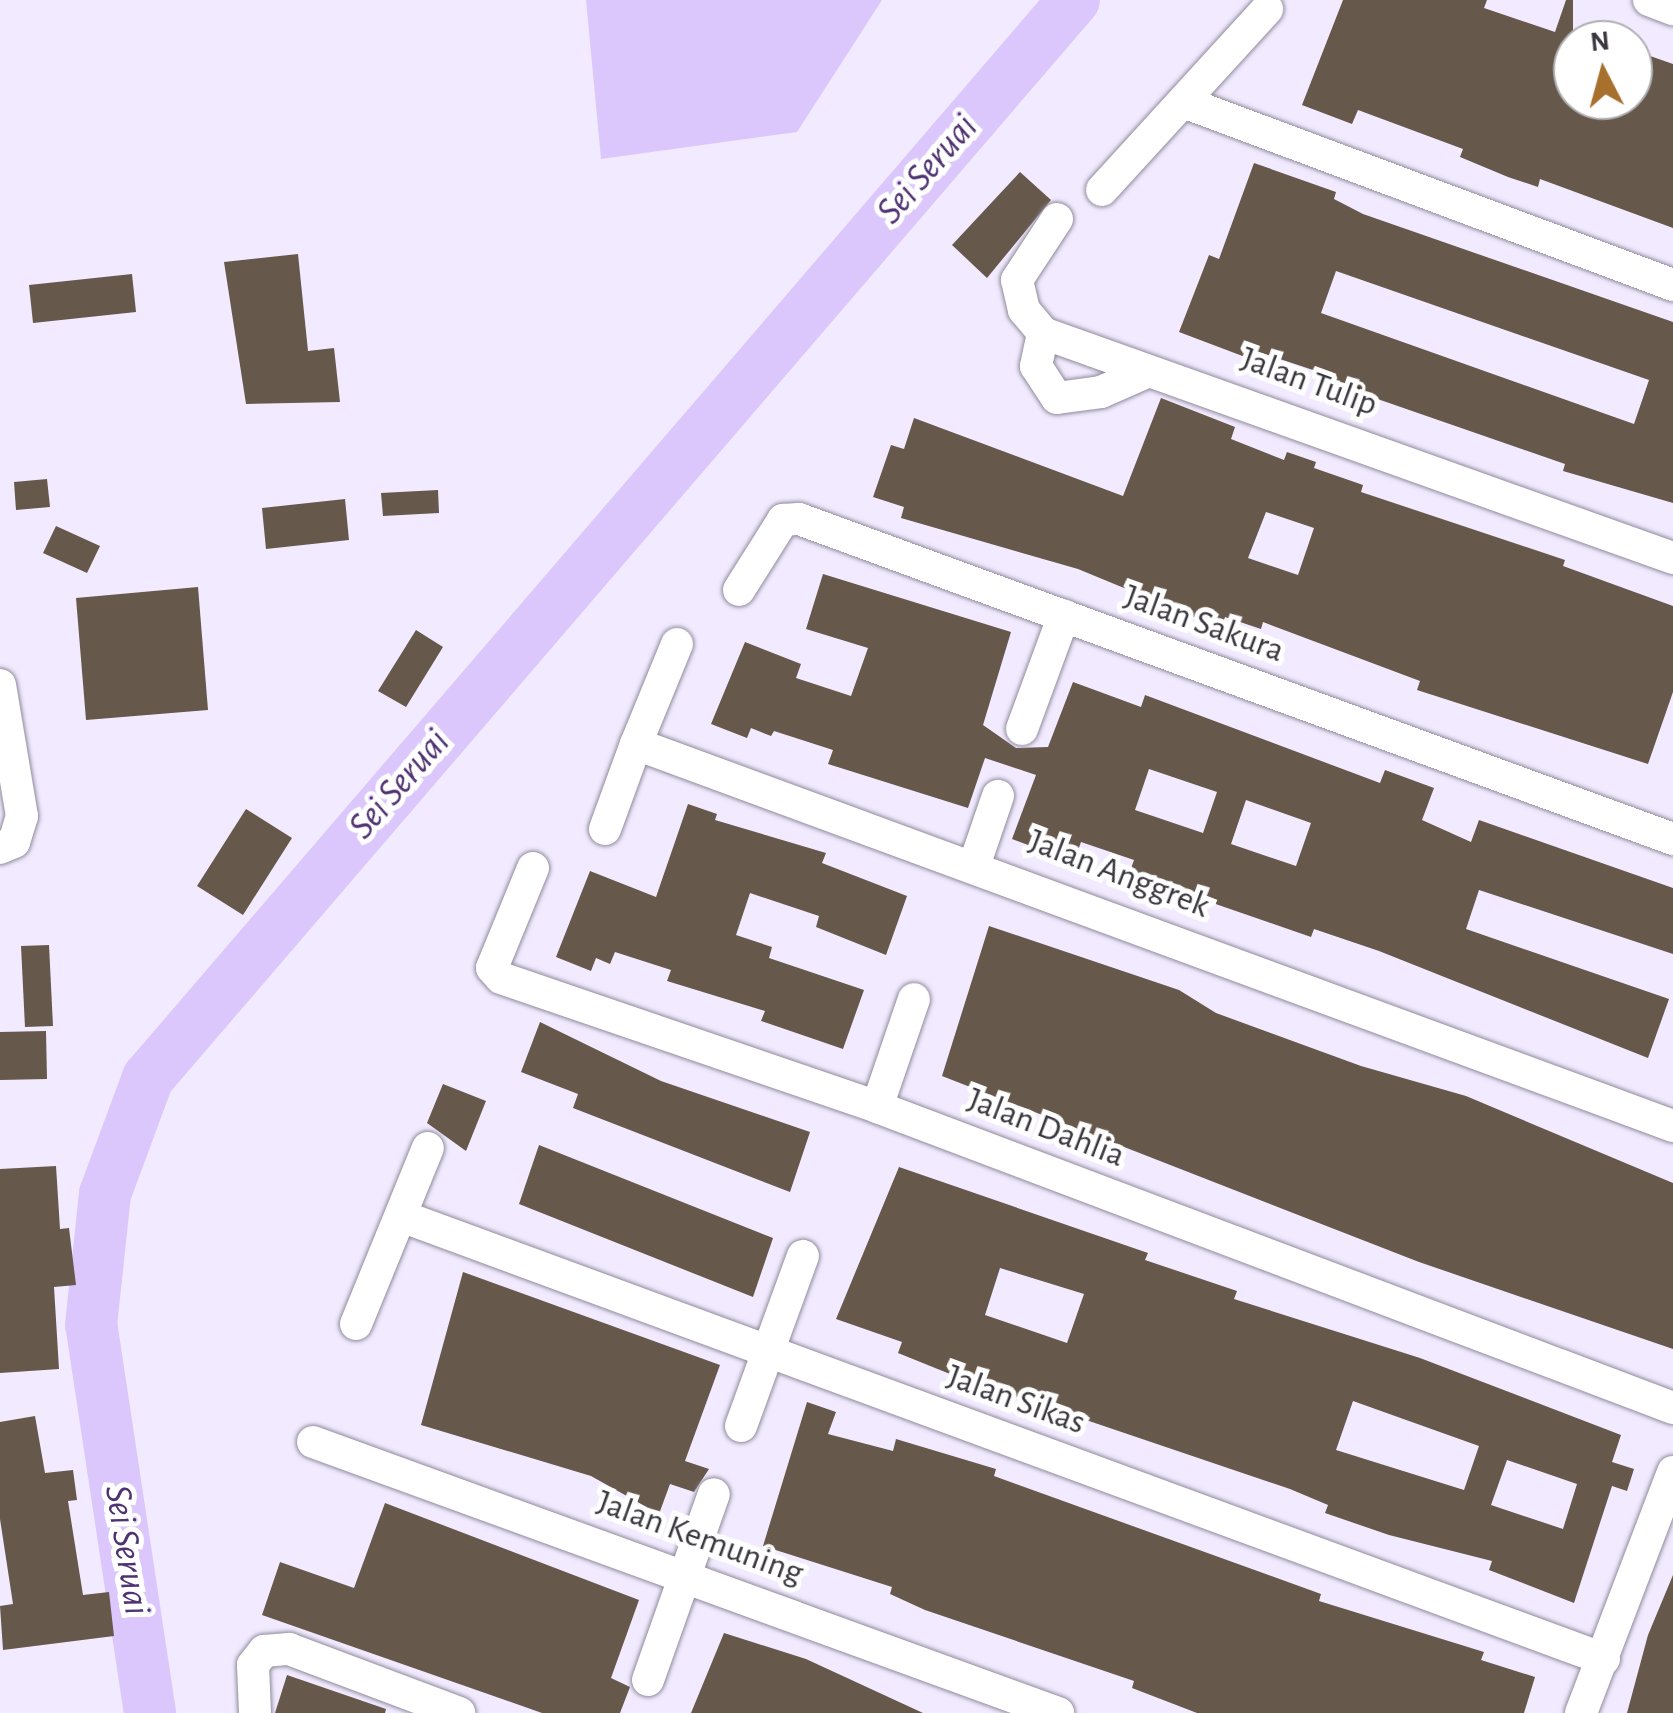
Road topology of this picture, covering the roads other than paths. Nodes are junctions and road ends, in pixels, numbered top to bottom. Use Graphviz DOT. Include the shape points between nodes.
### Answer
graph roads {
  1 [pos="1649,0"];
  2 [pos="1267,9"];
  3 [pos="1673,9"];
  4 [pos="1186,102"];
  5 [pos="1102,190"];
  6 [pos="1057,219"];
  7 [pos="1673,285"];
  8 [pos="1043,332"];
  9 [pos="1149,371"];
  10 [pos="1673,558"];
  11 [pos="739,590"];
  12 [pos="1064,615"];
  13 [pos="677,644"];
  14 [pos="0,685"];
  15 [pos="1022,729"];
  16 [pos="636,744"];
  17 [pos="998,796"];
  18 [pos="605,829"];
  19 [pos="1673,839"];
  20 [pos="7,845"];
  21 [pos="975,862"];
  22 [pos="533,868"];
  23 [pos="914,998"];
  24 [pos="876,1107"];
  25 [pos="1673,1126"];
  26 [pos="428,1148"];
  27 [pos="400,1216"];
  28 [pos="803,1256"];
  29 [pos="356,1324"];
  30 [pos="769,1352"];
  31 [pos="1673,1408"];
  32 [pos="741,1426"];
  33 [pos="313,1442"];
  34 [pos="1673,1472"];
  35 [pos="714,1494"];
  36 [pos="684,1574"];
  37 [pos="1604,1658"];
  38 [pos="648,1680"];
  39 [pos="255,1713"];
  40 [pos="459,1713"];
  41 [pos="1058,1713"];
  42 [pos="1581,1713"];
  1 -- 3 [label="street"];
  2 -- 4 [label="street"];
  4 -- 5 [label="street"];
  4 -- 7 [label="street"];
  6 -- 8 [label="street" via="1017,280 1024,310"];
  8 -- 9 [label="street, Jalan Tulip"];
  8 -- 9 [label="street" via="1036,366 1057,398 1101,392"];
  9 -- 10 [label="street, Jalan Tulip"];
  11 -- 12 [label="street, Jalan Sakura" via="788,517"];
  12 -- 15 [label="street"];
  12 -- 19 [label="street, Jalan Sakura"];
  13 -- 16 [label="street"];
  14 -- 20 [label="street" via="22,816"];
  16 -- 18 [label="street"];
  16 -- 21 [label="street, Jalan Anggrek"];
  17 -- 21 [label="street"];
  21 -- 25 [label="street, Jalan Anggrek"];
  22 -- 24 [label="street, Jalan Dahlia" via="492,968 497,976"];
  23 -- 24 [label="street"];
  24 -- 31 [label="street, Jalan Dahlia"];
  26 -- 27 [label="street"];
  27 -- 29 [label="street"];
  27 -- 30 [label="street, Jalan Sikas"];
  28 -- 30 [label="street"];
  30 -- 32 [label="street"];
  30 -- 37 [label="street, Jalan Sikas"];
  33 -- 36 [label="street, Jalan Kemuning"];
  34 -- 37 [label="street"];
  35 -- 36 [label="street"];
  36 -- 38 [label="street"];
  36 -- 41 [label="street, Jalan Kemuning"];
  37 -- 42 [label="street"];
  39 -- 40 [label="street" via="252,1665 264,1651 318,1657"];
}
